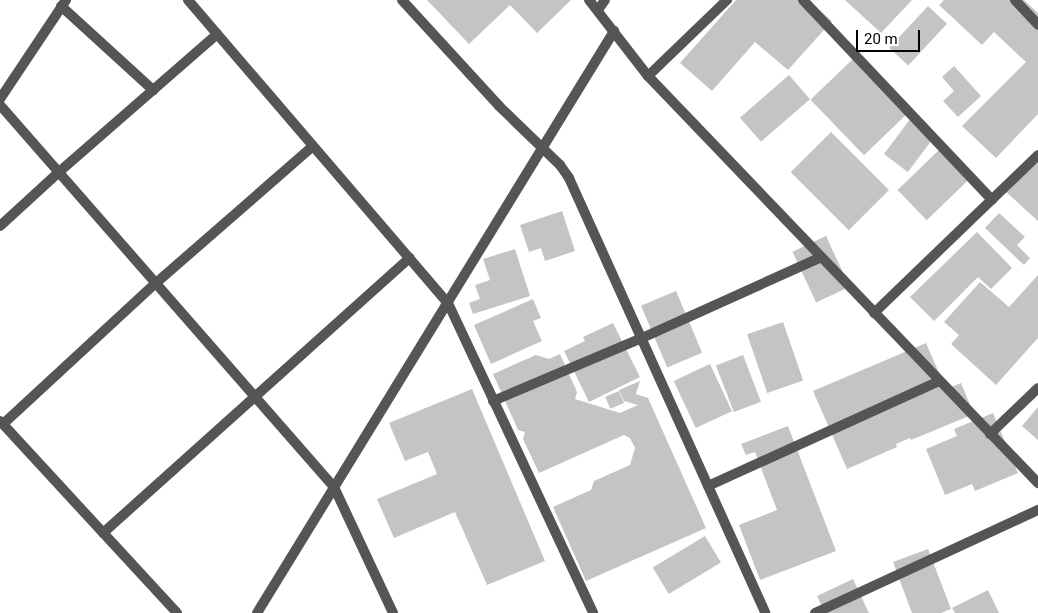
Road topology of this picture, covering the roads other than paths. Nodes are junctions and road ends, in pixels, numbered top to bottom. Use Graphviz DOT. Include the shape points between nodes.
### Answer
graph roads {
  1 [pos="188,0"];
  2 [pos="402,0"];
  3 [pos="589,0"];
  4 [pos="604,0"];
  5 [pos="727,0"];
  6 [pos="803,0"];
  7 [pos="1015,0"];
  8 [pos="64,3"];
  9 [pos="598,10"];
  10 [pos="1038,25"];
  11 [pos="614,31"];
  12 [pos="217,34"];
  13 [pos="648,76"];
  14 [pos="153,90"];
  15 [pos="0,99"];
  16 [pos="0,105"];
  17 [pos="313,146"];
  18 [pos="543,148"];
  19 [pos="1038,155"];
  20 [pos="59,172"];
  21 [pos="992,200"];
  22 [pos="0,226"];
  23 [pos="821,256"];
  24 [pos="410,258"];
  25 [pos="156,283"];
  26 [pos="448,303"];
  27 [pos="874,313"];
  28 [pos="642,338"];
  29 [pos="939,381"];
  30 [pos="1038,388"];
  31 [pos="255,397"];
  32 [pos="493,401"];
  33 [pos="1,423"];
  34 [pos="990,434"];
  35 [pos="1038,483"];
  36 [pos="708,486"];
  37 [pos="334,487"];
  38 [pos="1038,510"];
  39 [pos="103,533"];
  40 [pos="177,613"];
  41 [pos="257,613"];
  42 [pos="393,613"];
  43 [pos="593,613"];
  44 [pos="765,613"];
  45 [pos="815,613"];
  1 -- 12 [label="street"];
  2 -- 18 [label="street" via="499,106"];
  3 -- 9 [label="street"];
  4 -- 9 [label="street"];
  5 -- 13 [label="street"];
  6 -- 21 [label="street"];
  7 -- 10 [label="street"];
  8 -- 14 [label="street"];
  8 -- 15 [label="street"];
  9 -- 11 [label="street"];
  11 -- 13 [label="street"];
  11 -- 18 [label="street"];
  12 -- 14 [label="street"];
  12 -- 17 [label="street"];
  13 -- 23 [label="street"];
  14 -- 20 [label="street"];
  16 -- 20 [label="street"];
  17 -- 24 [label="street"];
  17 -- 25 [label="street"];
  18 -- 26 [label="street"];
  18 -- 28 [label="street" via="569,178"];
  19 -- 21 [label="street"];
  20 -- 22 [label="street"];
  20 -- 25 [label="street"];
  21 -- 27 [label="street"];
  23 -- 27 [label="street"];
  23 -- 28 [label="street"];
  24 -- 26 [label="street"];
  24 -- 31 [label="street"];
  25 -- 31 [label="street"];
  25 -- 33 [label="street"];
  26 -- 32 [label="street"];
  26 -- 37 [label="street"];
  27 -- 29 [label="street"];
  28 -- 32 [label="street"];
  28 -- 36 [label="street"];
  29 -- 34 [label="street"];
  29 -- 36 [label="street"];
  30 -- 34 [label="street"];
  31 -- 37 [label="street"];
  31 -- 39 [label="street"];
  32 -- 43 [label="street"];
  33 -- 39 [label="street"];
  34 -- 35 [label="street"];
  36 -- 44 [label="street"];
  37 -- 41 [label="street"];
  37 -- 42 [label="street"];
  38 -- 45 [label="street"];
  39 -- 40 [label="street"];
}
